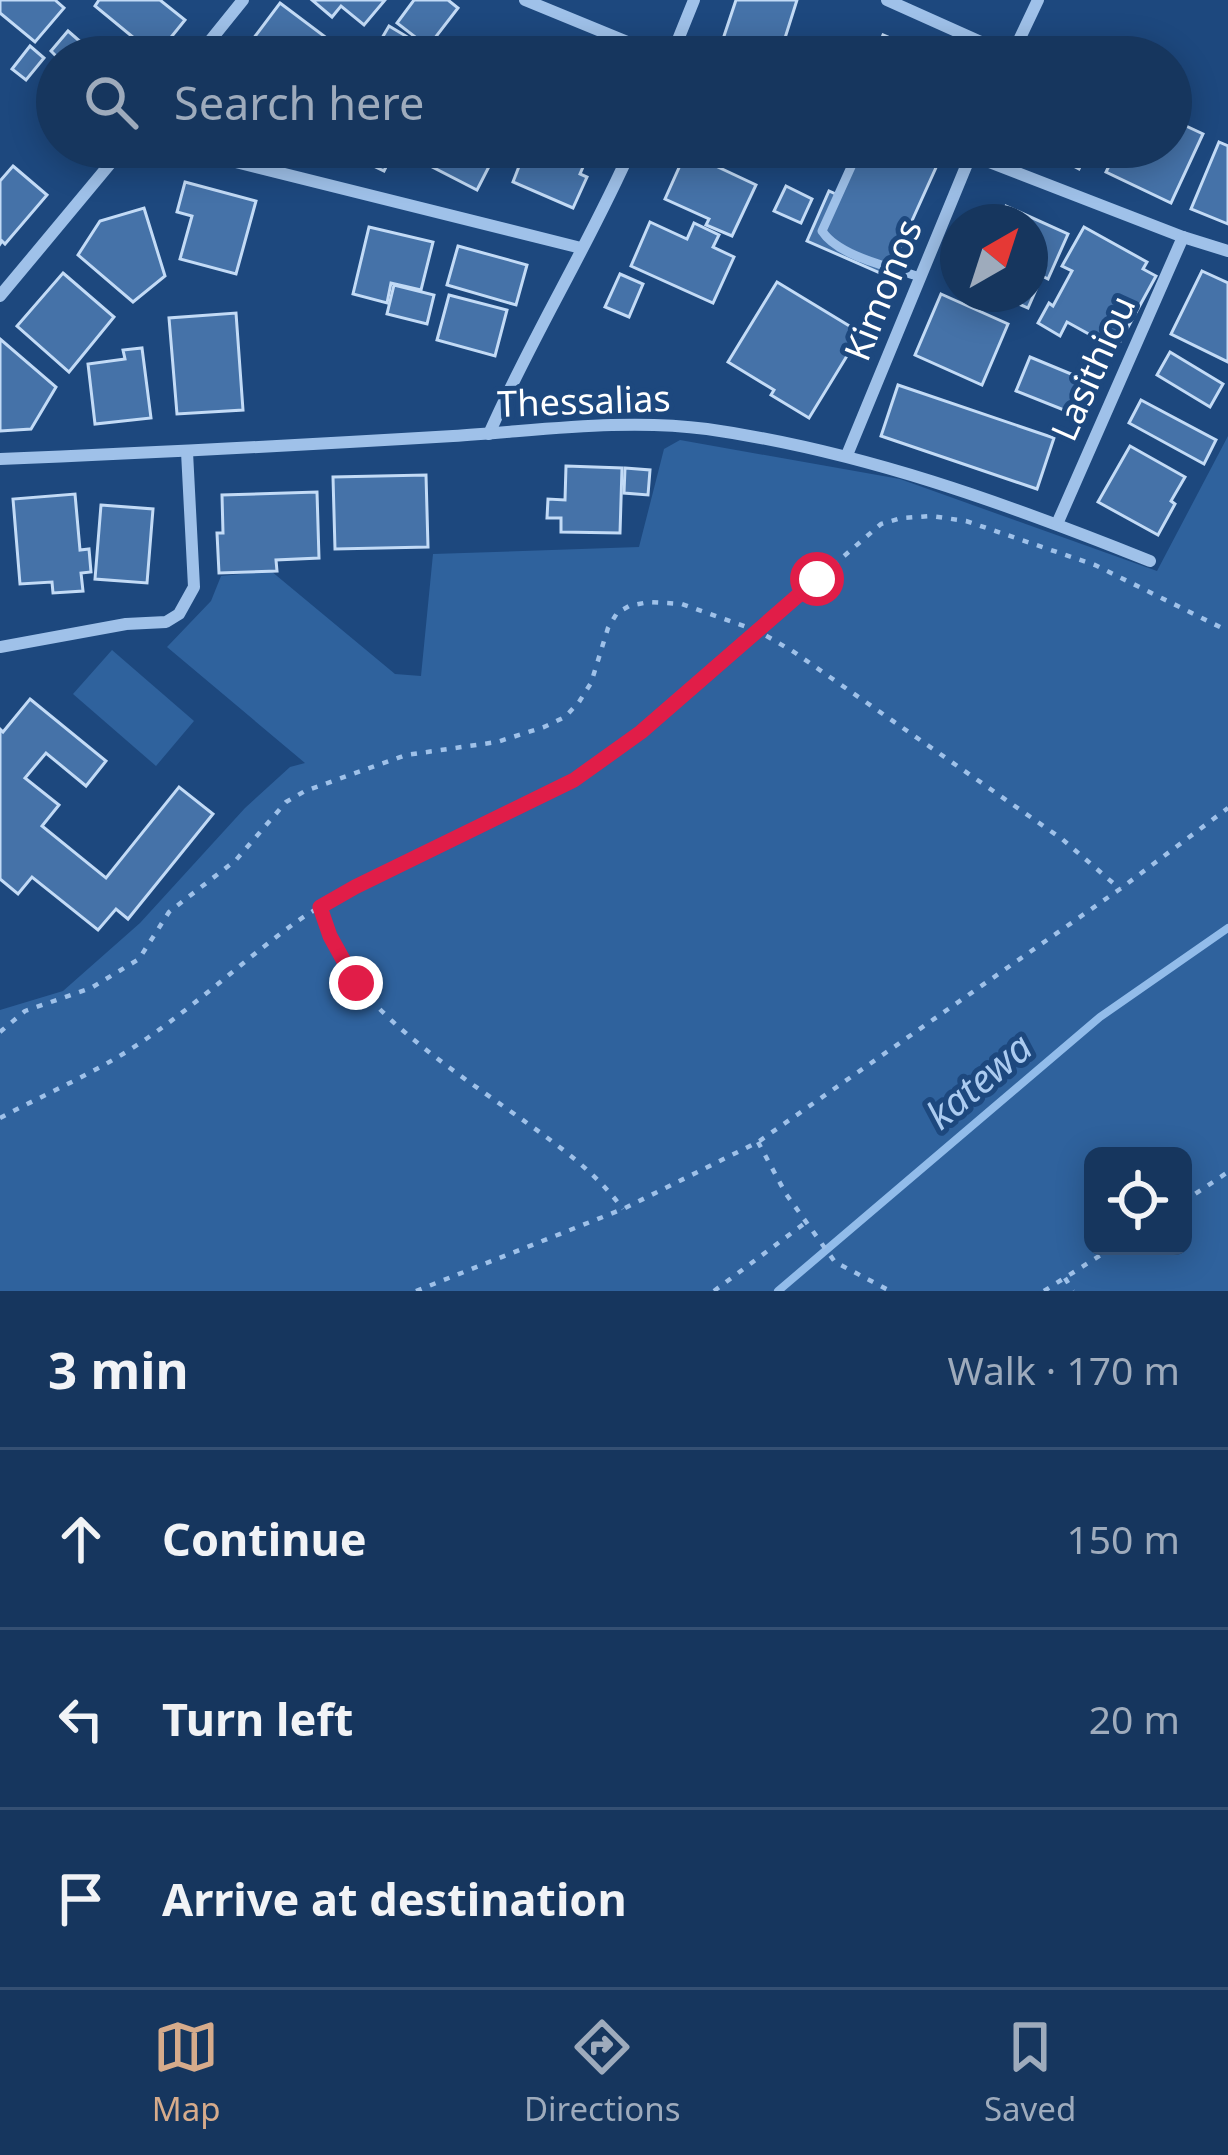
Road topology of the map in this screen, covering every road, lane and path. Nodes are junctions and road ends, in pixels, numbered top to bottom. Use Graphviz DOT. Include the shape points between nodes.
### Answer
graph roads {
  1 [pos="219,0"];
  2 [pos="243,0"];
  3 [pos="526,0"];
  4 [pos="694,0"];
  5 [pos="886,0"];
  6 [pos="1038,0"];
  7 [pos="233,12"];
  8 [pos="214,36"];
  9 [pos="616,36"];
  10 [pos="678,36"];
  11 [pos="967,36"];
  12 [pos="1021,36"];
  13 [pos="107,168"];
  14 [pos="260,168"];
  15 [pos="623,168"];
  16 [pos="850,168"];
  17 [pos="964,168"];
  18 [pos="1015,168"];
  19 [pos="1183,237"];
  20 [pos="581,248"];
  21 [pos="1228,251"];
  22 [pos="920,277"];
  23 [pos="0,296"];
  24 [pos="489,434"];
  25 [pos="188,452"];
  26 [pos="847,455"];
  27 [pos="0,459"];
  28 [pos="1058,524"];
  29 [pos="1150,561"];
  30 [pos="758,631"];
  31 [pos="1228,632"];
  32 [pos="0,647"];
  33 [pos="1228,808"];
  34 [pos="1120,890"];
  35 [pos="320,907"];
  36 [pos="0,1032"];
  37 [pos="0,1118"];
  38 [pos="758,1142"];
  39 [pos="1228,1172"];
  40 [pos="1192,1196"];
  41 [pos="622,1210"];
  42 [pos="806,1223"];
  43 [pos="1101,1255"];
  44 [pos="1065,1278"];
  45 [pos="416,1291"];
  46 [pos="714,1291"];
  47 [pos="890,1291"];
  48 [pos="1044,1291"];
  49 [pos="1073,1291"];
  1 -- 7 [label="street"];
  2 -- 7 [label="street"];
  3 -- 9 [label="street"];
  4 -- 10 [label="street"];
  5 -- 11 [label="street"];
  6 -- 12 [label="street"];
  7 -- 8 [label="street"];
  13 -- 23 [label="street"];
  14 -- 20 [label="street"];
  15 -- 20 [label="street"];
  16 -- 22 [label="lane" via="822,231 844,251"];
  17 -- 22 [label="street, Kimonos"];
  18 -- 19 [label="street"];
  19 -- 21 [label="street"];
  19 -- 28 [label="street, Lasithiou"];
  20 -- 24 [label="street"];
  22 -- 26 [label="street, Kimonos"];
  24 -- 25 [label="street, Thessalias"];
  24 -- 26 [label="street, Thessalias" via="648,425"];
  25 -- 27 [label="street, Thessalias"];
  25 -- 32 [label="street" via="194,587 179,614"];
  26 -- 28 [label="street, Thessalias"];
  28 -- 29 [label="street, Thessalias"];
  30 -- 31 [label="path" via="881,524 942,516 1095,565"];
  30 -- 34 [label="path" via="1062,839"];
  30 -- 35 [label="path" via="574,780"];
  30 -- 36 [label="path" via="682,604 629,606 608,628 591,683 565,717 497,742 406,755 305,791 170,912 139,959 91,988 26,1011"];
  33 -- 34 [label="path"];
  34 -- 38 [label="path"];
  35 -- 37 [label="path" via="142,1042"];
  35 -- 41 [label="path" via="343,963 379,1009 577,1160"];
  38 -- 41 [label="path"];
  38 -- 42 [label="path"];
  39 -- 40 [label="path"];
  41 -- 45 [label="path"];
  42 -- 46 [label="path"];
  42 -- 47 [label="path" via="835,1262"];
  43 -- 44 [label="path"];
  44 -- 48 [label="path"];
  44 -- 49 [label="path"];
}
